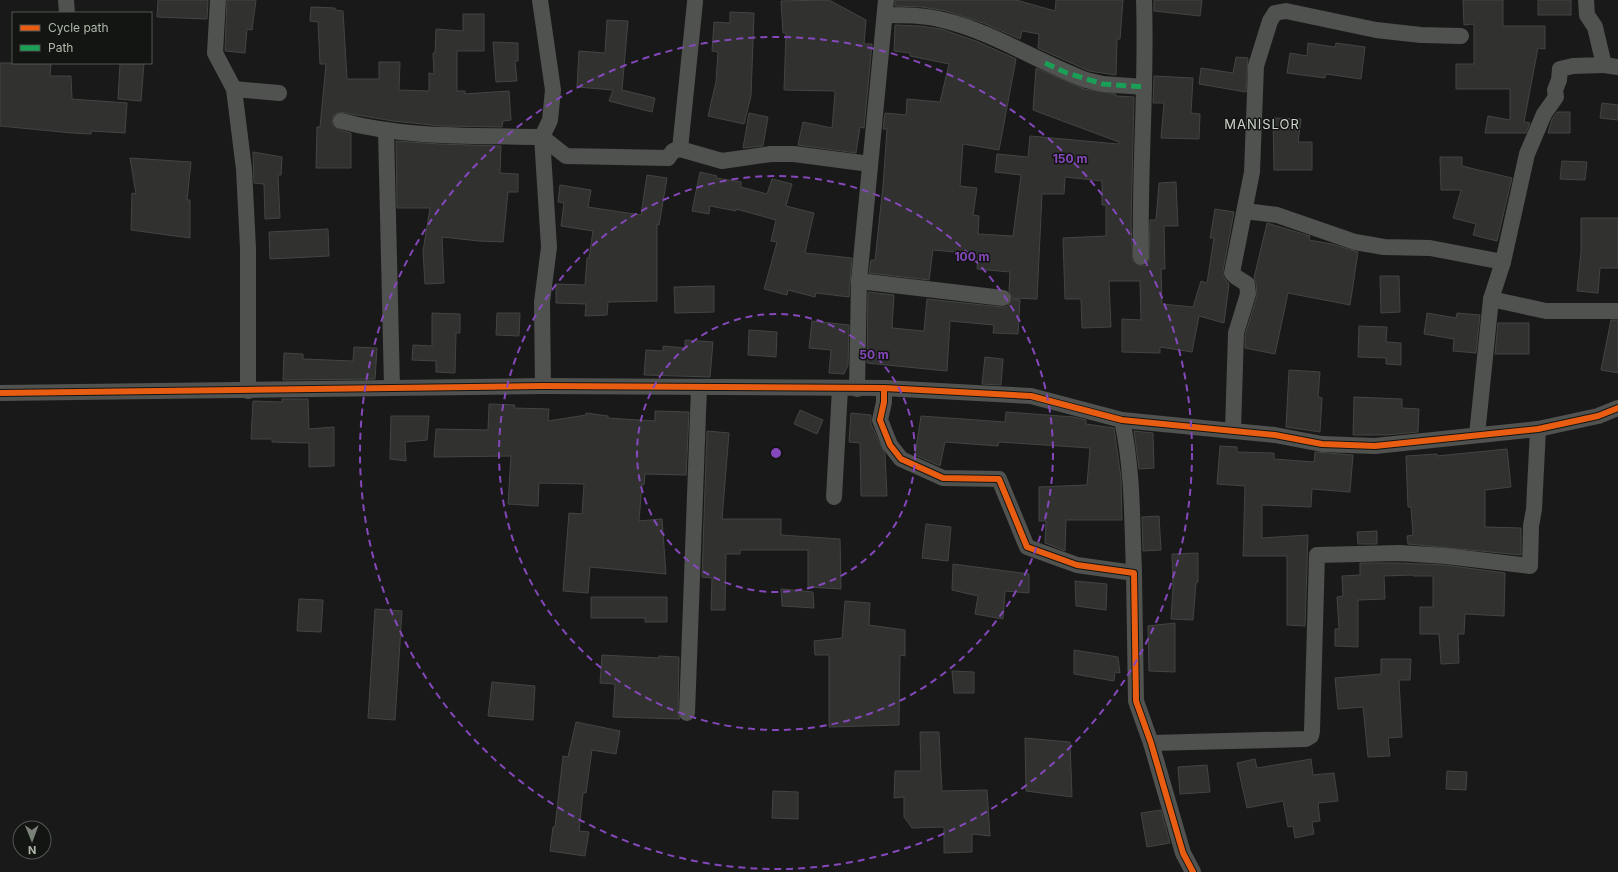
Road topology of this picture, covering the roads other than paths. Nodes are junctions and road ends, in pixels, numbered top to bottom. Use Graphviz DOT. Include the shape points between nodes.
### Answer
graph roads {
  1 [pos="66,0"];
  2 [pos="218,0"];
  3 [pos="540,0"];
  4 [pos="1144,0"];
  5 [pos="1586,0"];
  6 [pos="695,2"];
  7 [pos="886,8"];
  8 [pos="66,12"];
  9 [pos="1461,36"];
  10 [pos="1611,66"];
  11 [pos="1144,87"];
  12 [pos="234,89"];
  13 [pos="279,93"];
  14 [pos="341,121"];
  15 [pos="386,130"];
  16 [pos="542,137"];
  17 [pos="680,149"];
  18 [pos="870,164"];
  19 [pos="1245,211"];
  20 [pos="1141,257"];
  21 [pos="1503,262"];
  22 [pos="859,280"];
  23 [pos="1003,298"];
  24 [pos="1491,299"];
  25 [pos="1618,311"];
  26 [pos="543,386"];
  27 [pos="392,387"];
  28 [pos="699,387"];
  29 [pos="857,388"];
  30 [pos="884,388"];
  31 [pos="840,389"];
  32 [pos="248,391"];
  33 [pos="0,393"];
  34 [pos="1618,408"];
  35 [pos="1122,420"];
  36 [pos="1538,429"];
  37 [pos="1233,430"];
  38 [pos="1477,435"];
  39 [pos="834,497"];
  40 [pos="1134,573"];
  41 [pos="687,713"];
  42 [pos="1151,743"];
  43 [pos="1193,872"];
  1 -- 8 [label="street"];
  2 -- 12 [label="street" via="215,53"];
  3 -- 16 [label="street" via="553,90 550,120"];
  4 -- 11 [label="street"];
  5 -- 10 [label="street" via="1587,15 1595,27"];
  6 -- 17 [label="street"];
  7 -- 11 [label="street" via="914,16 943,20 987,36 1086,80"];
  7 -- 18 [label="street"];
  9 -- 19 [label="street" via="1421,36 1376,30 1286,11 1275,14 1270,21 1256,66 1252,172"];
  10 -- 21 [label="street" via="1573,66 1560,69 1556,97 1544,114 1527,154"];
  11 -- 20 [label="street"];
  12 -- 13 [label="street"];
  12 -- 32 [label="street" via="244,169 248,232"];
  14 -- 15 [label="street"];
  15 -- 16 [label="street" via="441,136"];
  15 -- 27 [label="street"];
  16 -- 17 [label="street" via="566,156 668,158"];
  16 -- 26 [label="street" via="549,247 542,302"];
  17 -- 18 [label="street" via="722,160 794,154"];
  18 -- 22 [label="street"];
  19 -- 21 [label="street" via="1277,215 1354,242 1384,247 1430,248"];
  19 -- 37 [label="street" via="1232,273 1247,284 1248,294 1236,333"];
  21 -- 24 [label="street"];
  22 -- 23 [label="street"];
  22 -- 29 [label="street"];
  24 -- 25 [label="street" via="1546,312"];
  24 -- 38 [label="street"];
  26 -- 27 [label="street"];
  26 -- 28 [label="street"];
  27 -- 32 [label="street"];
  28 -- 31 [label="street"];
  28 -- 41 [label="street"];
  29 -- 30 [label="street"];
  29 -- 31 [label="street"];
  30 -- 35 [label="street" via="1031,396"];
  30 -- 40 [label="street" via="880,420 890,445 901,459 943,478 1000,479 1027,547 1077,565"];
  31 -- 39 [label="street"];
  32 -- 33 [label="street"];
  34 -- 36 [label="street" via="1598,416"];
  35 -- 37 [label="street"];
  35 -- 40 [label="street" via="1127,442 1131,487"];
  36 -- 38 [label="street"];
  36 -- 42 [label="street" via="1534,510 1530,526 1530,566 1399,553 1317,555 1311,736 1306,739"];
  37 -- 38 [label="street" via="1322,444 1375,446"];
  40 -- 42 [label="street" via="1136,701"];
  42 -- 43 [label="street" via="1183,853"];
}
